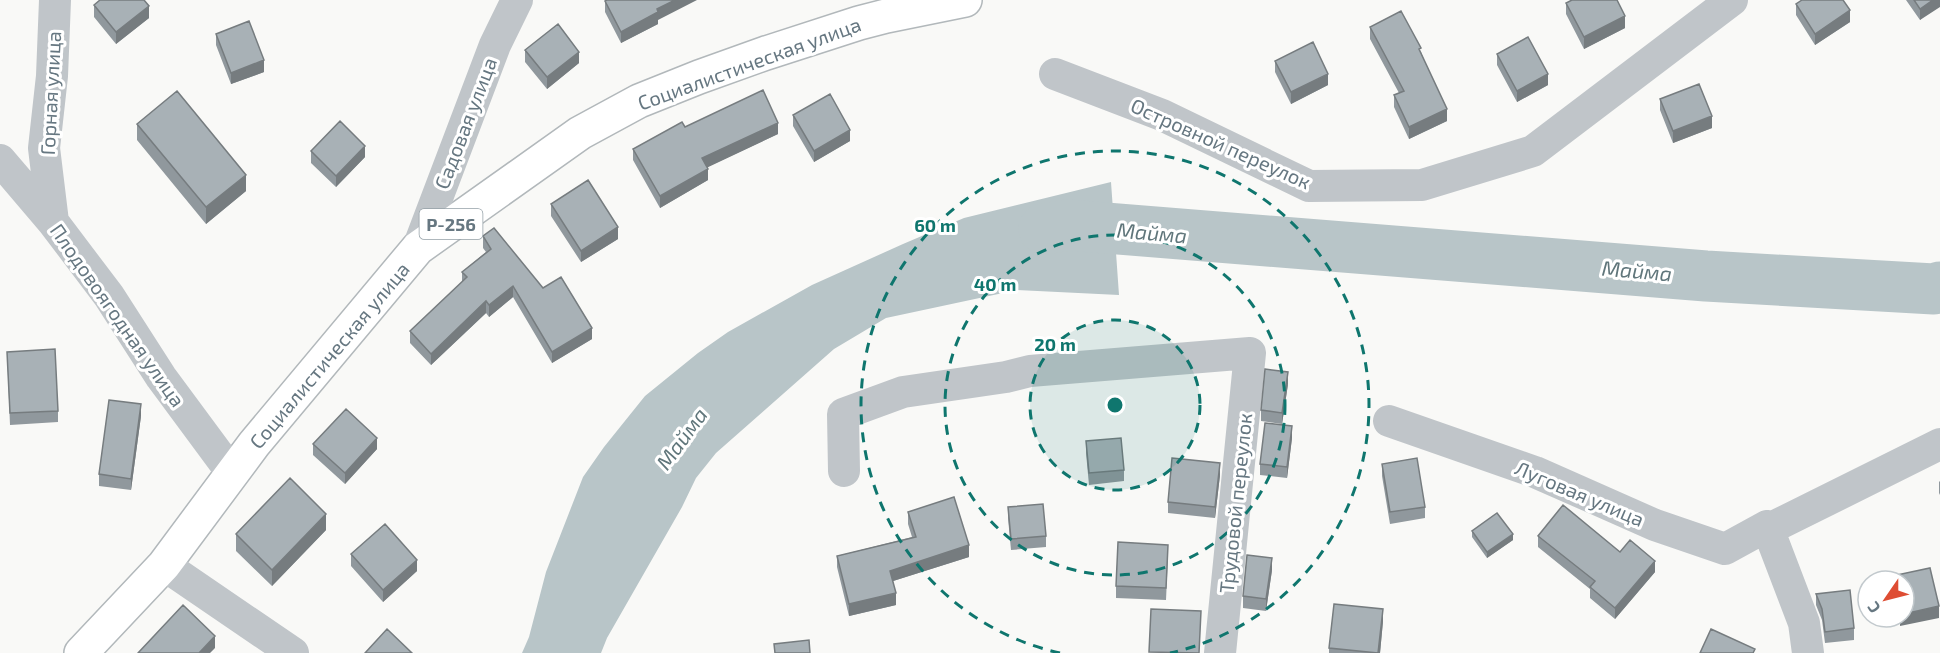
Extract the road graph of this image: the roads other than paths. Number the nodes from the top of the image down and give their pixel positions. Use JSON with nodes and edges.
{"nodes":[{"id":1,"x":55,"y":0,"type":"edge"},
{"id":2,"x":517,"y":0,"type":"edge"},
{"id":3,"x":966,"y":0,"type":"edge"},
{"id":4,"x":1732,"y":0,"type":"edge"},
{"id":5,"x":1055,"y":74,"type":"dead end"},
{"id":6,"x":0,"y":160,"type":"edge"},
{"id":7,"x":52,"y":222,"type":"junction"},
{"id":8,"x":418,"y":248,"type":"junction"},
{"id":9,"x":1389,"y":422,"type":"dead end"},
{"id":10,"x":1940,"y":444,"type":"edge"},
{"id":11,"x":844,"y":471,"type":"dead end"},
{"id":12,"x":232,"y":473,"type":"junction"},
{"id":13,"x":1767,"y":526,"type":"junction"},
{"id":14,"x":164,"y":565,"type":"junction"},
{"id":15,"x":81,"y":653,"type":"edge"},
{"id":16,"x":292,"y":653,"type":"edge"},
{"id":17,"x":1220,"y":653,"type":"edge"},
{"id":18,"x":1808,"y":653,"type":"edge"}],
"edges":[{"from":1,"to":7,"type":"street","name":"Горная улица"},
{"from":2,"to":8,"type":"street","name":"Садовая улица"},
{"from":3,"to":8,"type":"main road","name":"Социалистическая улица","number":"Р-256"},
{"from":4,"to":5,"type":"street","name":"Островной переулок"},
{"from":6,"to":7,"type":"street","name":"Плодовоягодная улица"},
{"from":7,"to":12,"type":"street","name":"Плодовоягодная улица"},
{"from":8,"to":12,"type":"main road","name":"Социалистическая улица","number":"Р-256"},
{"from":9,"to":13,"type":"street","name":"Луговая улица"},
{"from":10,"to":13,"type":"street","name":"Луговая улица"},
{"from":11,"to":17,"type":"street","name":"Трудовой переулок"},
{"from":12,"to":14,"type":"main road","name":"Социалистическая улица","number":"Р-256"},
{"from":13,"to":18,"type":"street"},
{"from":14,"to":15,"type":"main road","name":"Социалистическая улица","number":"Р-256"},
{"from":14,"to":16,"type":"street"}]}
